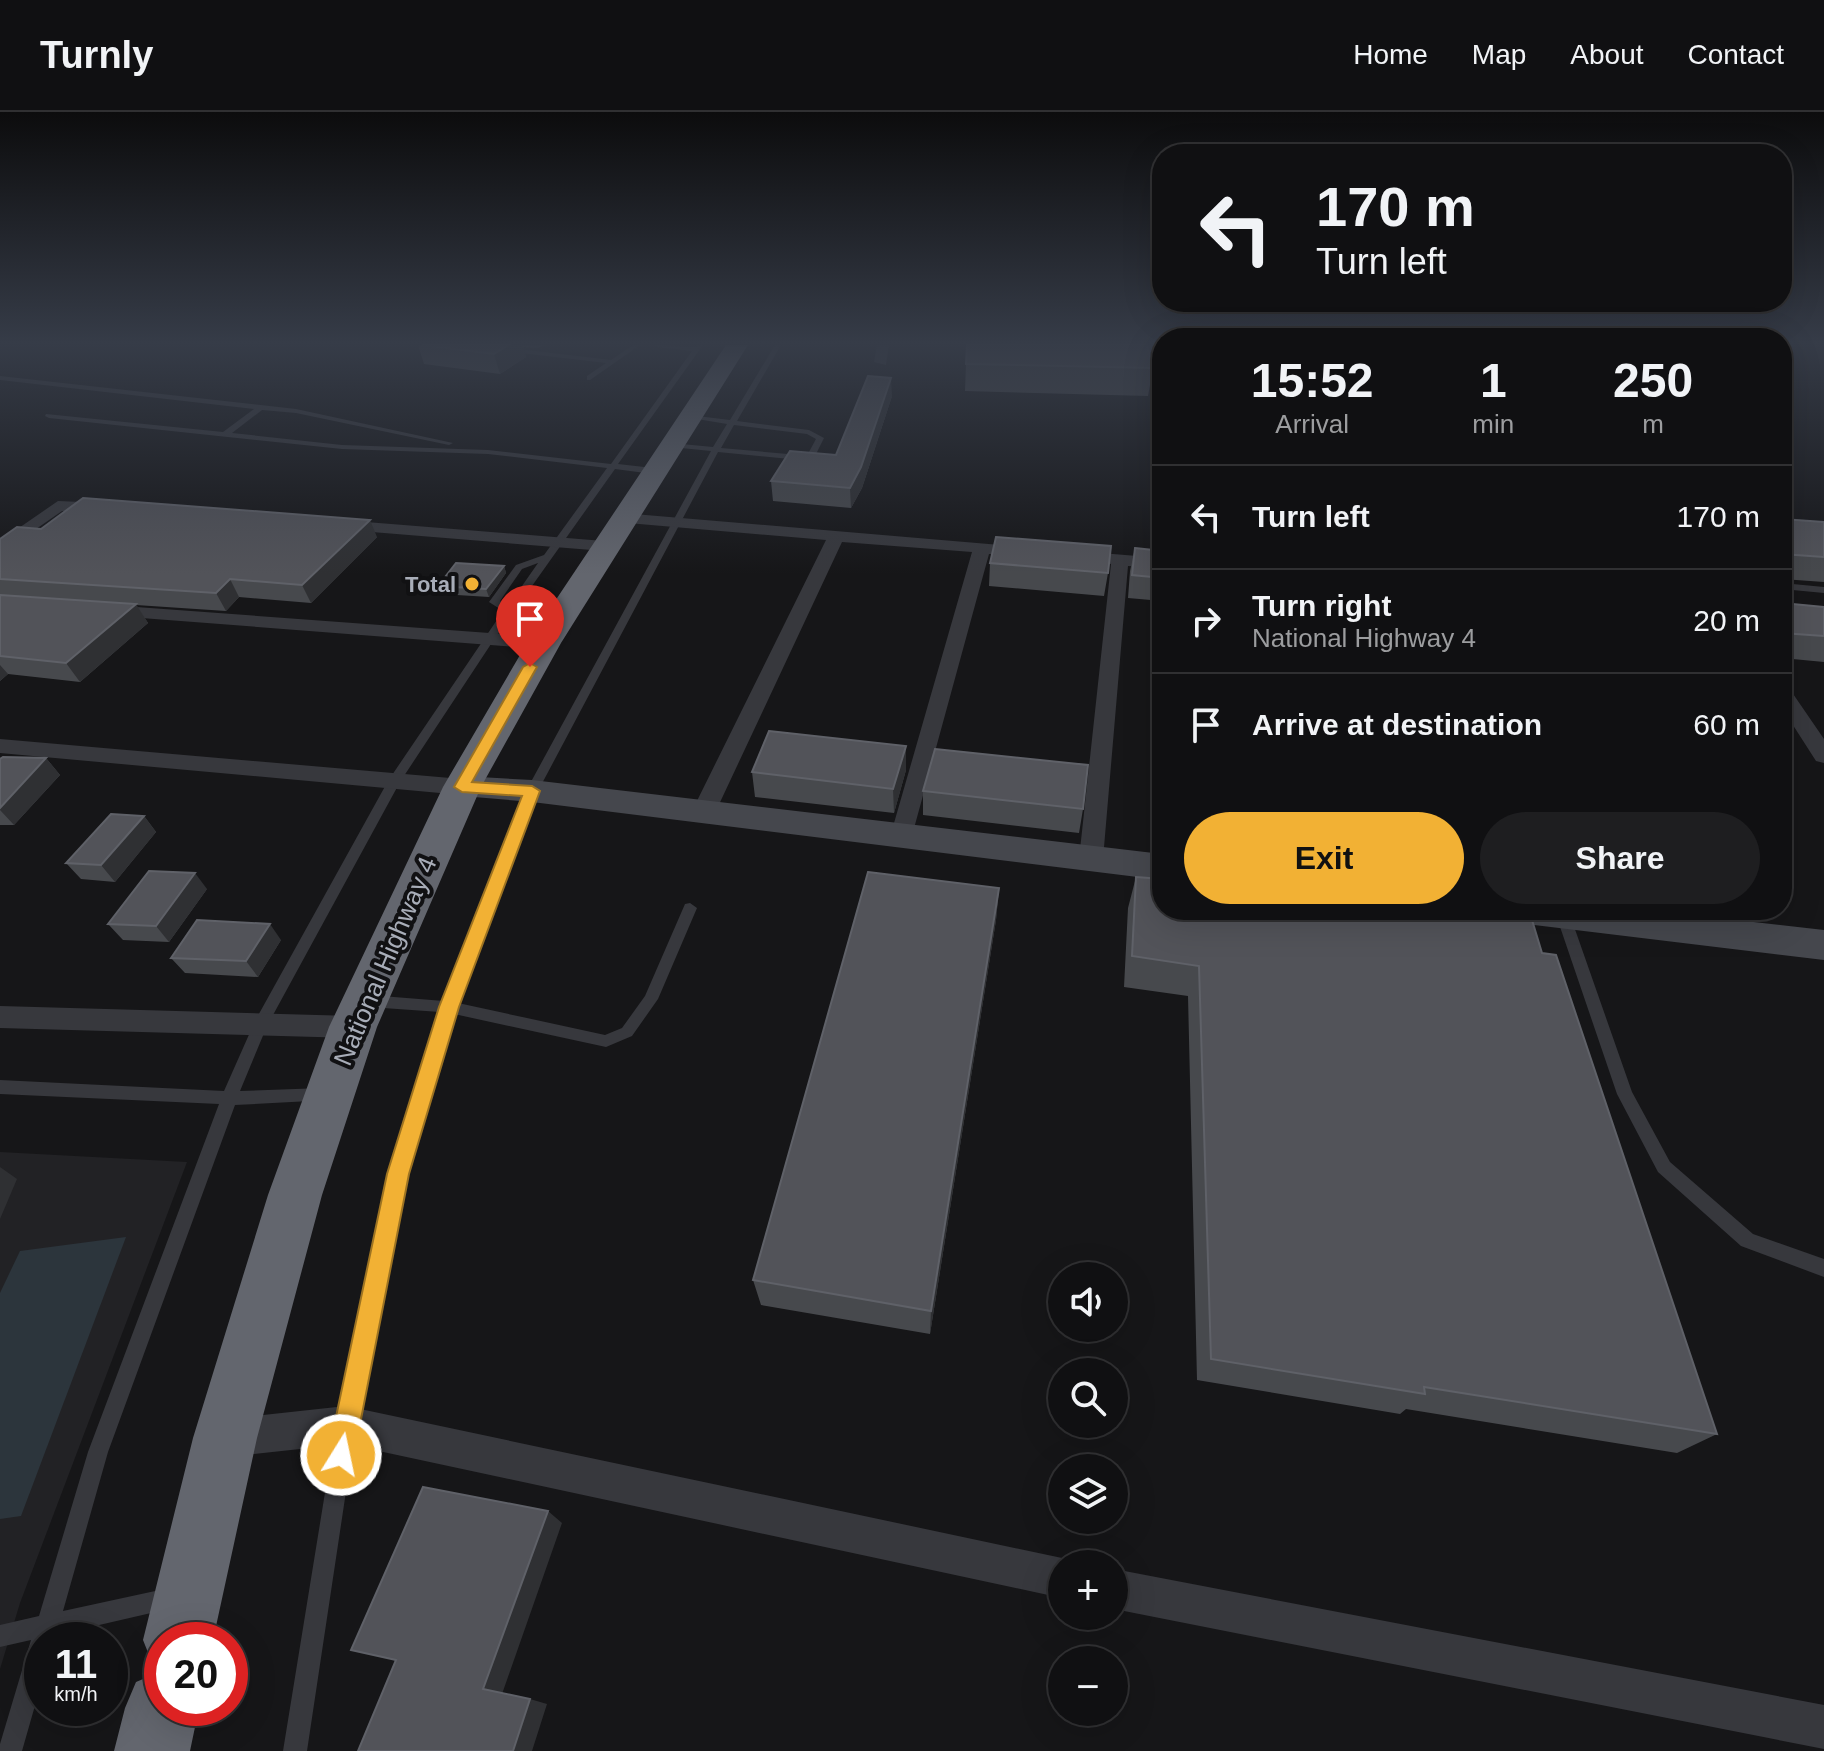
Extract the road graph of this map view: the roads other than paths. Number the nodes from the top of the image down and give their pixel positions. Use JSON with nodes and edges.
{"nodes":[{"id":1,"x":100,"y":421,"type":"edge"},
{"id":2,"x":242,"y":421,"type":"edge"},
{"id":3,"x":345,"y":421,"type":"edge"},
{"id":4,"x":687,"y":421,"type":"edge"},
{"id":5,"x":687,"y":421,"type":"edge"},
{"id":6,"x":702,"y":421,"type":"edge"},
{"id":7,"x":224,"y":435,"type":"junction"},
{"id":8,"x":679,"y":445,"type":"junction"},
{"id":9,"x":488,"y":452,"type":"junction"},
{"id":10,"x":130,"y":510,"type":"edge"},
{"id":11,"x":678,"y":523,"type":"junction"},
{"id":12,"x":320,"y":524,"type":"edge"},
{"id":13,"x":613,"y":532,"type":"junction"},
{"id":14,"x":837,"y":535,"type":"junction"},
{"id":15,"x":4,"y":542,"type":"edge"},
{"id":16,"x":558,"y":542,"type":"junction"},
{"id":17,"x":982,"y":548,"type":"junction"},
{"id":18,"x":1120,"y":559,"type":"junction"},
{"id":19,"x":1152,"y":562,"type":"edge"},
{"id":20,"x":1792,"y":587,"type":"edge"},
{"id":21,"x":1824,"y":590,"type":"edge"},
{"id":22,"x":86,"y":609,"type":"edge"},
{"id":23,"x":488,"y":640,"type":"junction"},
{"id":24,"x":544,"y":643,"type":"junction"},
{"id":25,"x":1792,"y":707,"type":"edge"},
{"id":26,"x":4,"y":755,"type":"edge"},
{"id":27,"x":1824,"y":756,"type":"edge"},
{"id":28,"x":394,"y":781,"type":"junction"},
{"id":29,"x":462,"y":787,"type":"junction"},
{"id":30,"x":532,"y":791,"type":"junction"},
{"id":31,"x":703,"y":813,"type":"junction"},
{"id":32,"x":902,"y":837,"type":"junction"},
{"id":33,"x":1091,"y":859,"type":"junction"},
{"id":34,"x":1152,"y":866,"type":"edge"},
{"id":35,"x":690,"y":908,"type":"dead end"},
{"id":36,"x":1565,"y":920,"type":"edge"},
{"id":37,"x":1681,"y":920,"type":"edge"},
{"id":38,"x":1728,"y":922,"type":"edge"},
{"id":39,"x":1824,"y":945,"type":"edge"},
{"id":40,"x":449,"y":1007,"type":"junction"},
{"id":41,"x":359,"y":1014,"type":"junction"},
{"id":42,"x":0,"y":1017,"type":"edge"},
{"id":43,"x":260,"y":1025,"type":"junction"},
{"id":44,"x":0,"y":1087,"type":"edge"},
{"id":45,"x":329,"y":1095,"type":"junction"},
{"id":46,"x":229,"y":1098,"type":"junction"},
{"id":47,"x":1824,"y":1268,"type":"edge"},
{"id":48,"x":346,"y":1425,"type":"junction"},
{"id":49,"x":225,"y":1438,"type":"junction"},
{"id":50,"x":1048,"y":1575,"type":"edge"},
{"id":51,"x":1128,"y":1592,"type":"edge"},
{"id":52,"x":189,"y":1594,"type":"junction"},
{"id":53,"x":48,"y":1622,"type":"edge"},
{"id":54,"x":95,"y":1622,"type":"edge"},
{"id":55,"x":182,"y":1622,"type":"edge"},
{"id":56,"x":0,"y":1636,"type":"edge"},
{"id":57,"x":24,"y":1637,"type":"edge"},
{"id":58,"x":24,"y":1704,"type":"edge"},
{"id":59,"x":158,"y":1726,"type":"edge"},
{"id":60,"x":1824,"y":1727,"type":"edge"},
{"id":61,"x":10,"y":1751,"type":"edge"},
{"id":62,"x":152,"y":1751,"type":"edge"},
{"id":63,"x":295,"y":1751,"type":"edge"}],
"edges":[{"from":1,"to":7,"type":"lane"},
{"from":2,"to":7,"type":"lane"},
{"from":3,"to":9,"type":"lane"},
{"from":4,"to":8,"type":"highway","name":"National Highway 4"},
{"from":5,"to":8,"type":"lane"},
{"from":6,"to":8,"type":"lane"},
{"from":7,"to":9,"type":"lane"},
{"from":8,"to":8,"type":"lane"},
{"from":8,"to":9,"type":"lane"},
{"from":8,"to":11,"type":"lane"},
{"from":8,"to":13,"type":"highway","name":"National Highway 4"},
{"from":8,"to":16,"type":"lane"},
{"from":10,"to":15,"type":"street"},
{"from":11,"to":13,"type":"street"},
{"from":11,"to":14,"type":"street"},
{"from":11,"to":30,"type":"lane"},
{"from":12,"to":16,"type":"street"},
{"from":13,"to":16,"type":"street"},
{"from":13,"to":24,"type":"highway","name":"National Highway 4"},
{"from":14,"to":17,"type":"street"},
{"from":14,"to":31,"type":"street"},
{"from":16,"to":23,"type":"lane"},
{"from":17,"to":18,"type":"street"},
{"from":17,"to":32,"type":"street"},
{"from":18,"to":19,"type":"street"},
{"from":18,"to":33,"type":"street"},
{"from":20,"to":21,"type":"lane"},
{"from":22,"to":23,"type":"street"},
{"from":23,"to":24,"type":"street"},
{"from":23,"to":28,"type":"lane"},
{"from":24,"to":29,"type":"highway","name":"National Highway 4"},
{"from":25,"to":27,"type":"street"},
{"from":26,"to":28,"type":"street"},
{"from":28,"to":29,"type":"street"},
{"from":28,"to":43,"type":"lane"},
{"from":29,"to":30,"type":"street"},
{"from":29,"to":41,"type":"highway","name":"National Highway 4"},
{"from":30,"to":31,"type":"street"},
{"from":30,"to":40,"type":"lane"},
{"from":31,"to":32,"type":"street"},
{"from":32,"to":33,"type":"street"},
{"from":33,"to":34,"type":"street"},
{"from":35,"to":40,"type":"lane"},
{"from":36,"to":47,"type":"lane"},
{"from":37,"to":38,"type":"street"},
{"from":38,"to":39,"type":"street"},
{"from":40,"to":41,"type":"lane"},
{"from":40,"to":48,"type":"lane"},
{"from":41,"to":43,"type":"street"},
{"from":41,"to":45,"type":"highway","name":"National Highway 4"},
{"from":42,"to":43,"type":"street"},
{"from":43,"to":46,"type":"lane"},
{"from":44,"to":46,"type":"lane"},
{"from":45,"to":46,"type":"lane"},
{"from":45,"to":49,"type":"highway","name":"National Highway 4"},
{"from":46,"to":53,"type":"lane"},
{"from":48,"to":49,"type":"street"},
{"from":48,"to":50,"type":"street"},
{"from":48,"to":63,"type":"lane"},
{"from":49,"to":52,"type":"highway","name":"National Highway 4"},
{"from":51,"to":60,"type":"street"},
{"from":52,"to":54,"type":"lane"},
{"from":52,"to":55,"type":"highway","name":"National Highway 4"},
{"from":56,"to":57,"type":"lane"},
{"from":58,"to":61,"type":"lane"},
{"from":59,"to":62,"type":"highway"}]}
